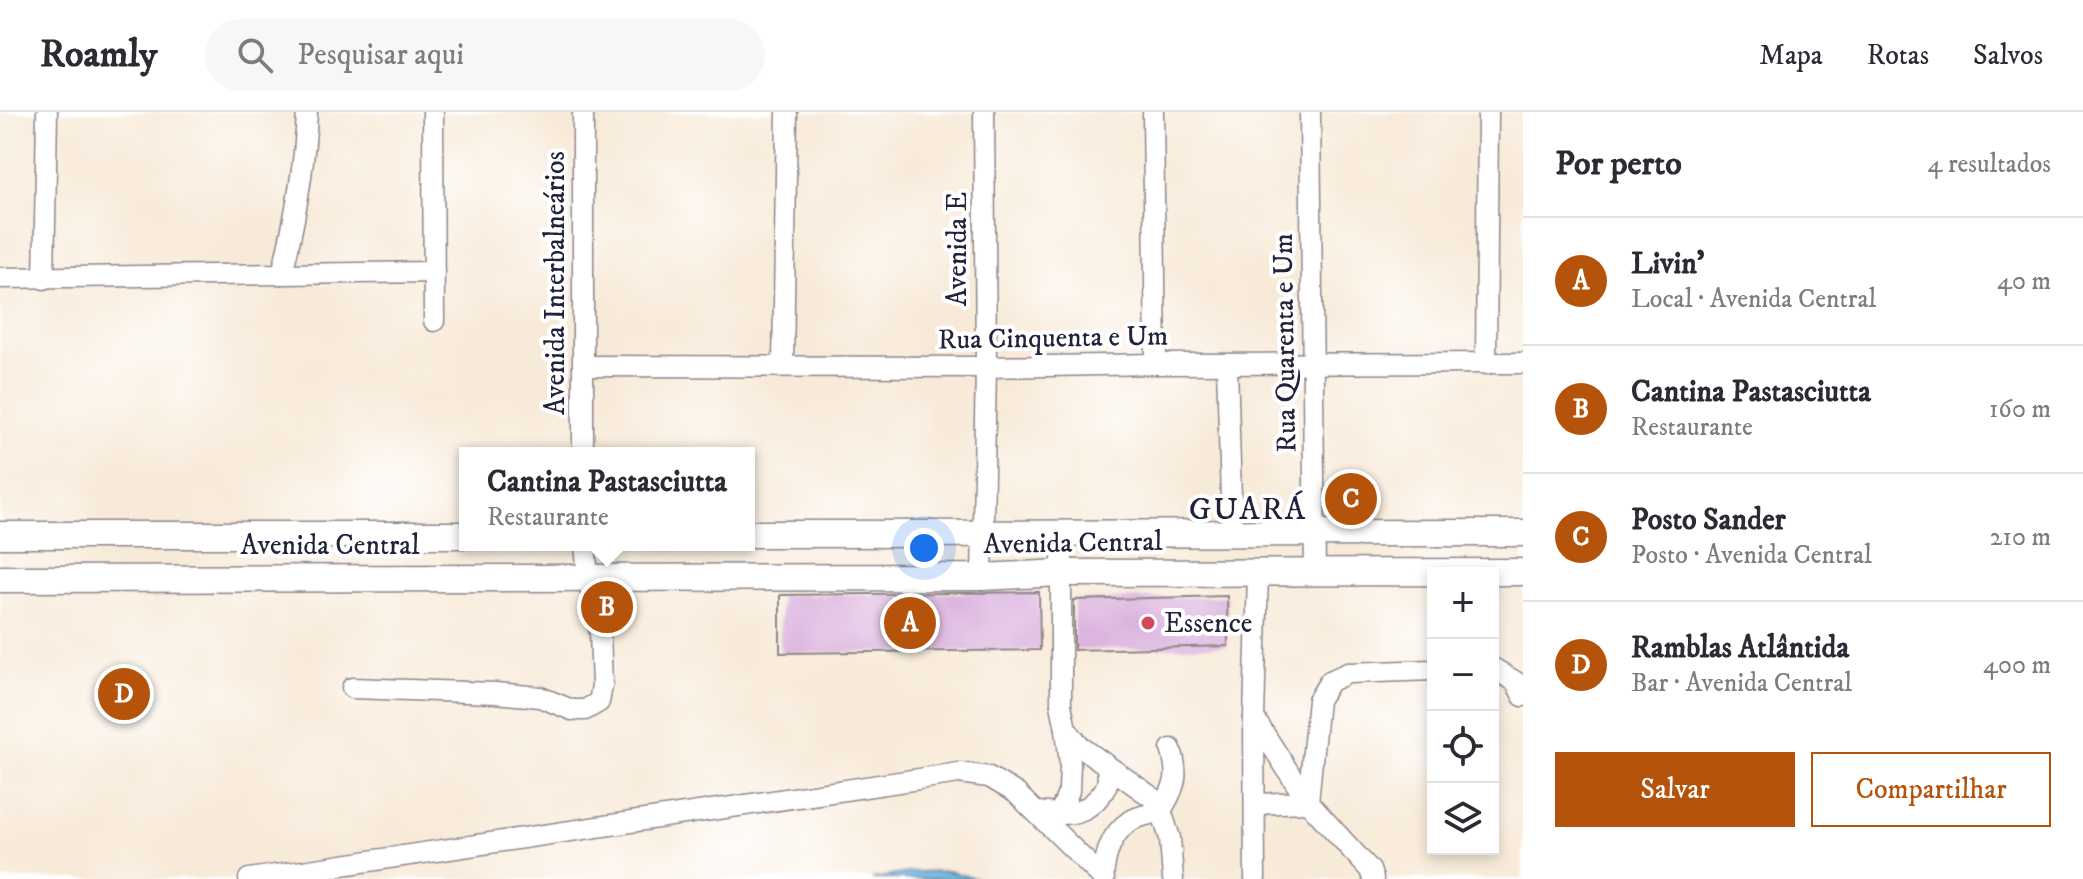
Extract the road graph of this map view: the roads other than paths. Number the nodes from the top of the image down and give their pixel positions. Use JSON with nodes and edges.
{"nodes":[{"id":1,"x":47,"y":112,"type":"edge"},
{"id":2,"x":307,"y":112,"type":"edge"},
{"id":3,"x":433,"y":112,"type":"edge"},
{"id":4,"x":583,"y":112,"type":"edge"},
{"id":5,"x":787,"y":112,"type":"edge"},
{"id":6,"x":984,"y":112,"type":"edge"},
{"id":7,"x":1153,"y":112,"type":"edge"},
{"id":8,"x":1310,"y":112,"type":"edge"},
{"id":9,"x":1488,"y":112,"type":"edge"},
{"id":10,"x":434,"y":272,"type":"junction"},
{"id":11,"x":282,"y":274,"type":"junction"},
{"id":12,"x":0,"y":278,"type":"edge"},
{"id":13,"x":44,"y":279,"type":"junction"},
{"id":14,"x":434,"y":321,"type":"dead end"},
{"id":15,"x":1313,"y":363,"type":"junction"},
{"id":16,"x":1523,"y":363,"type":"edge"},
{"id":17,"x":1156,"y":364,"type":"junction"},
{"id":18,"x":1486,"y":364,"type":"junction"},
{"id":19,"x":1227,"y":365,"type":"junction"},
{"id":20,"x":583,"y":366,"type":"junction"},
{"id":21,"x":783,"y":366,"type":"junction"},
{"id":22,"x":986,"y":367,"type":"junction"},
{"id":23,"x":583,"y":447,"type":"edge"},
{"id":24,"x":1232,"y":533,"type":"junction"},
{"id":25,"x":1316,"y":533,"type":"junction"},
{"id":26,"x":1523,"y":533,"type":"edge"},
{"id":27,"x":755,"y":534,"type":"edge"},
{"id":28,"x":984,"y":534,"type":"junction"},
{"id":29,"x":1064,"y":534,"type":"junction"},
{"id":30,"x":0,"y":535,"type":"edge"},
{"id":31,"x":184,"y":535,"type":"junction"},
{"id":32,"x":459,"y":535,"type":"edge"},
{"id":33,"x":586,"y":551,"type":"edge"},
{"id":34,"x":1523,"y":572,"type":"edge"},
{"id":35,"x":1061,"y":573,"type":"junction"},
{"id":36,"x":1258,"y":573,"type":"junction"},
{"id":37,"x":1315,"y":573,"type":"junction"},
{"id":38,"x":183,"y":577,"type":"junction"},
{"id":39,"x":588,"y":577,"type":"junction"},
{"id":40,"x":982,"y":577,"type":"junction"},
{"id":41,"x":0,"y":579,"type":"edge"},
{"id":42,"x":1427,"y":670,"type":"edge"},
{"id":43,"x":1499,"y":672,"type":"edge"},
{"id":44,"x":352,"y":688,"type":"dead end"},
{"id":45,"x":1523,"y":696,"type":"edge"},
{"id":46,"x":1254,"y":718,"type":"junction"},
{"id":47,"x":1066,"y":729,"type":"junction"},
{"id":48,"x":1171,"y":749,"type":"dead end"},
{"id":49,"x":1106,"y":764,"type":"junction"},
{"id":50,"x":1308,"y":802,"type":"junction"},
{"id":51,"x":1256,"y":804,"type":"junction"},
{"id":52,"x":1092,"y":806,"type":"junction"},
{"id":53,"x":1161,"y":811,"type":"junction"},
{"id":54,"x":1037,"y":812,"type":"junction"},
{"id":55,"x":1059,"y":815,"type":"junction"},
{"id":56,"x":1117,"y":833,"type":"junction"},
{"id":57,"x":1104,"y":878,"type":"edge"},
{"id":58,"x":249,"y":879,"type":"edge"},
{"id":59,"x":1173,"y":879,"type":"edge"},
{"id":60,"x":1255,"y":879,"type":"edge"},
{"id":61,"x":1373,"y":879,"type":"edge"}],
"edges":[{"from":1,"to":13,"type":"street"},
{"from":2,"to":11,"type":"street"},
{"from":3,"to":10,"type":"street"},
{"from":4,"to":20,"type":"street","name":"Avenida Interbalneários"},
{"from":5,"to":21,"type":"street"},
{"from":6,"to":22,"type":"street","name":"Avenida E"},
{"from":7,"to":17,"type":"street"},
{"from":8,"to":15,"type":"street","name":"Rua Quarenta e Um"},
{"from":9,"to":18,"type":"street"},
{"from":10,"to":11,"type":"street"},
{"from":10,"to":14,"type":"street"},
{"from":11,"to":13,"type":"street"},
{"from":12,"to":13,"type":"street"},
{"from":15,"to":18,"type":"street","name":"Rua Cinquenta e Um"},
{"from":15,"to":19,"type":"street","name":"Rua Cinquenta e Um"},
{"from":15,"to":25,"type":"street","name":"Rua Quarenta e Um"},
{"from":16,"to":18,"type":"street","name":"Rua Cinquenta e Um"},
{"from":17,"to":19,"type":"street","name":"Rua Cinquenta e Um"},
{"from":17,"to":22,"type":"street","name":"Rua Cinquenta e Um"},
{"from":19,"to":24,"type":"street"},
{"from":20,"to":21,"type":"street","name":"Rua Cinquenta e Um"},
{"from":20,"to":23,"type":"street","name":"Avenida Interbalneários"},
{"from":21,"to":22,"type":"street","name":"Rua Cinquenta e Um"},
{"from":22,"to":28,"type":"street","name":"Avenida E"},
{"from":24,"to":25,"type":"main road","name":"Avenida Central"},
{"from":24,"to":29,"type":"main road","name":"Avenida Central"},
{"from":25,"to":26,"type":"main road","name":"Avenida Central"},
{"from":25,"to":37,"type":"street","name":"Rua Quarenta e Um"},
{"from":27,"to":28,"type":"main road","name":"Avenida Central"},
{"from":28,"to":29,"type":"main road","name":"Avenida Central"},
{"from":28,"to":40,"type":"street","name":"Avenida E"},
{"from":29,"to":35,"type":"street"},
{"from":30,"to":31,"type":"main road","name":"Avenida Central"},
{"from":31,"to":32,"type":"main road","name":"Avenida Central"},
{"from":31,"to":38,"type":"main road"},
{"from":33,"to":39,"type":"street"},
{"from":34,"to":37,"type":"main road","name":"Avenida Central"},
{"from":35,"to":36,"type":"main road","name":"Avenida Central"},
{"from":35,"to":40,"type":"main road","name":"Avenida Central"},
{"from":35,"to":47,"type":"street"},
{"from":36,"to":37,"type":"main road","name":"Avenida Central"},
{"from":36,"to":46,"type":"street"},
{"from":38,"to":39,"type":"main road","name":"Avenida Central"},
{"from":38,"to":41,"type":"main road","name":"Avenida Central"},
{"from":39,"to":40,"type":"main road","name":"Avenida Central"},
{"from":39,"to":44,"type":"street"},
{"from":42,"to":50,"type":"street"},
{"from":43,"to":45,"type":"street"},
{"from":46,"to":50,"type":"street"},
{"from":46,"to":51,"type":"street"},
{"from":47,"to":49,"type":"street"},
{"from":47,"to":55,"type":"street"},
{"from":48,"to":53,"type":"street"},
{"from":49,"to":52,"type":"street"},
{"from":49,"to":53,"type":"street"},
{"from":50,"to":51,"type":"street"},
{"from":50,"to":61,"type":"street"},
{"from":51,"to":60,"type":"street"},
{"from":52,"to":55,"type":"street"},
{"from":52,"to":56,"type":"street"},
{"from":53,"to":56,"type":"street"},
{"from":53,"to":59,"type":"street"},
{"from":54,"to":55,"type":"street"},
{"from":54,"to":57,"type":"street"},
{"from":54,"to":58,"type":"street"},
{"from":56,"to":57,"type":"street"}]}
